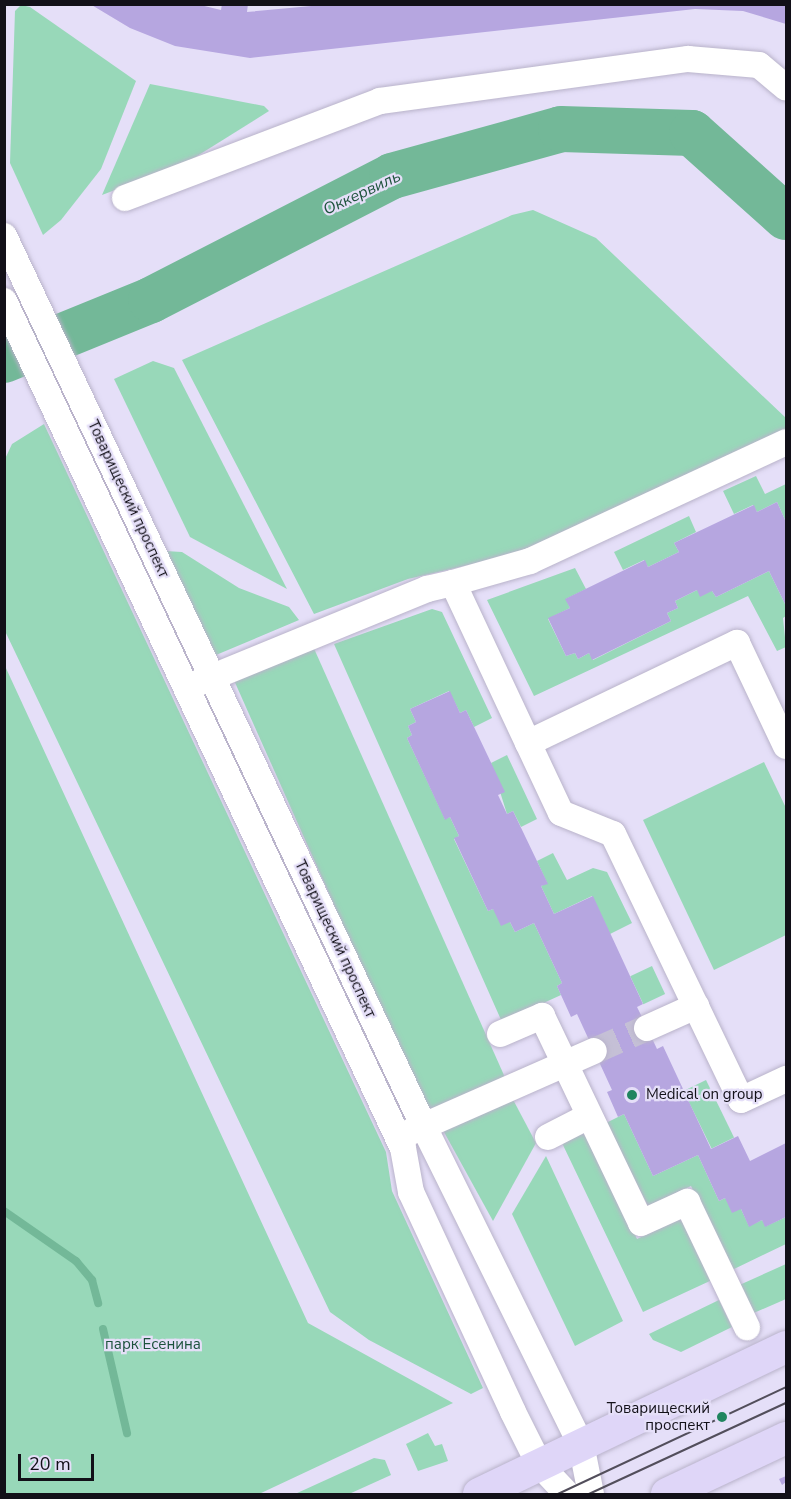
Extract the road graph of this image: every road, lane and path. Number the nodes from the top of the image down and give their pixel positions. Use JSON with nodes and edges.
{"nodes":[{"id":1,"x":786,"y":88,"type":"edge"},
{"id":2,"x":125,"y":198,"type":"dead end"},
{"id":3,"x":4,"y":236,"type":"edge"},
{"id":4,"x":4,"y":301,"type":"edge"},
{"id":5,"x":786,"y":442,"type":"edge"},
{"id":6,"x":453,"y":583,"type":"junction"},
{"id":7,"x":211,"y":676,"type":"junction"},
{"id":8,"x":187,"y":689,"type":"junction"},
{"id":9,"x":528,"y":744,"type":"junction"},
{"id":10,"x":786,"y":746,"type":"edge"},
{"id":11,"x":696,"y":1006,"type":"junction"},
{"id":12,"x":647,"y":1028,"type":"tunnel mouth"},
{"id":13,"x":500,"y":1034,"type":"dead end"},
{"id":14,"x":594,"y":1051,"type":"tunnel mouth"},
{"id":15,"x":565,"y":1064,"type":"junction"},
{"id":16,"x":786,"y":1079,"type":"edge"},
{"id":17,"x":589,"y":1116,"type":"junction"},
{"id":18,"x":423,"y":1125,"type":"junction"},
{"id":19,"x":548,"y":1137,"type":"dead end"},
{"id":20,"x":398,"y":1138,"type":"junction"},
{"id":21,"x":747,"y":1327,"type":"dead end"},
{"id":22,"x":786,"y":1347,"type":"edge"},
{"id":23,"x":786,"y":1438,"type":"edge"},
{"id":24,"x":581,"y":1443,"type":"junction"},
{"id":25,"x":539,"y":1464,"type":"junction"},
{"id":26,"x":479,"y":1494,"type":"edge"},
{"id":27,"x":567,"y":1494,"type":"edge"},
{"id":28,"x":591,"y":1494,"type":"edge"},
{"id":29,"x":667,"y":1494,"type":"edge"}],
"edges":[{"from":1,"to":2,"type":"street"},
{"from":3,"to":7,"type":"street","name":"Товарищеский проспект"},
{"from":4,"to":8,"type":"street","name":"Товарищеский проспект"},
{"from":5,"to":6,"type":"street"},
{"from":6,"to":7,"type":"street"},
{"from":6,"to":9,"type":"street"},
{"from":7,"to":8,"type":"street"},
{"from":7,"to":18,"type":"street","name":"Товарищеский проспект"},
{"from":8,"to":20,"type":"street","name":"Товарищеский проспект"},
{"from":9,"to":10,"type":"street"},
{"from":9,"to":11,"type":"street"},
{"from":11,"to":12,"type":"street"},
{"from":11,"to":16,"type":"street"},
{"from":13,"to":15,"type":"street"},
{"from":14,"to":15,"type":"street"},
{"from":15,"to":17,"type":"street"},
{"from":15,"to":18,"type":"street"},
{"from":17,"to":19,"type":"street"},
{"from":17,"to":21,"type":"street"},
{"from":18,"to":20,"type":"street"},
{"from":18,"to":24,"type":"street","name":"Товарищеский проспект"},
{"from":20,"to":25,"type":"street","name":"Товарищеский проспект"},
{"from":22,"to":24,"type":"main road"},
{"from":23,"to":29,"type":"main road"},
{"from":24,"to":25,"type":"main road"},
{"from":24,"to":28,"type":"street","name":"Товарищеский проспект"},
{"from":25,"to":26,"type":"main road"},
{"from":25,"to":27,"type":"street","name":"Товарищеский проспект"}]}
